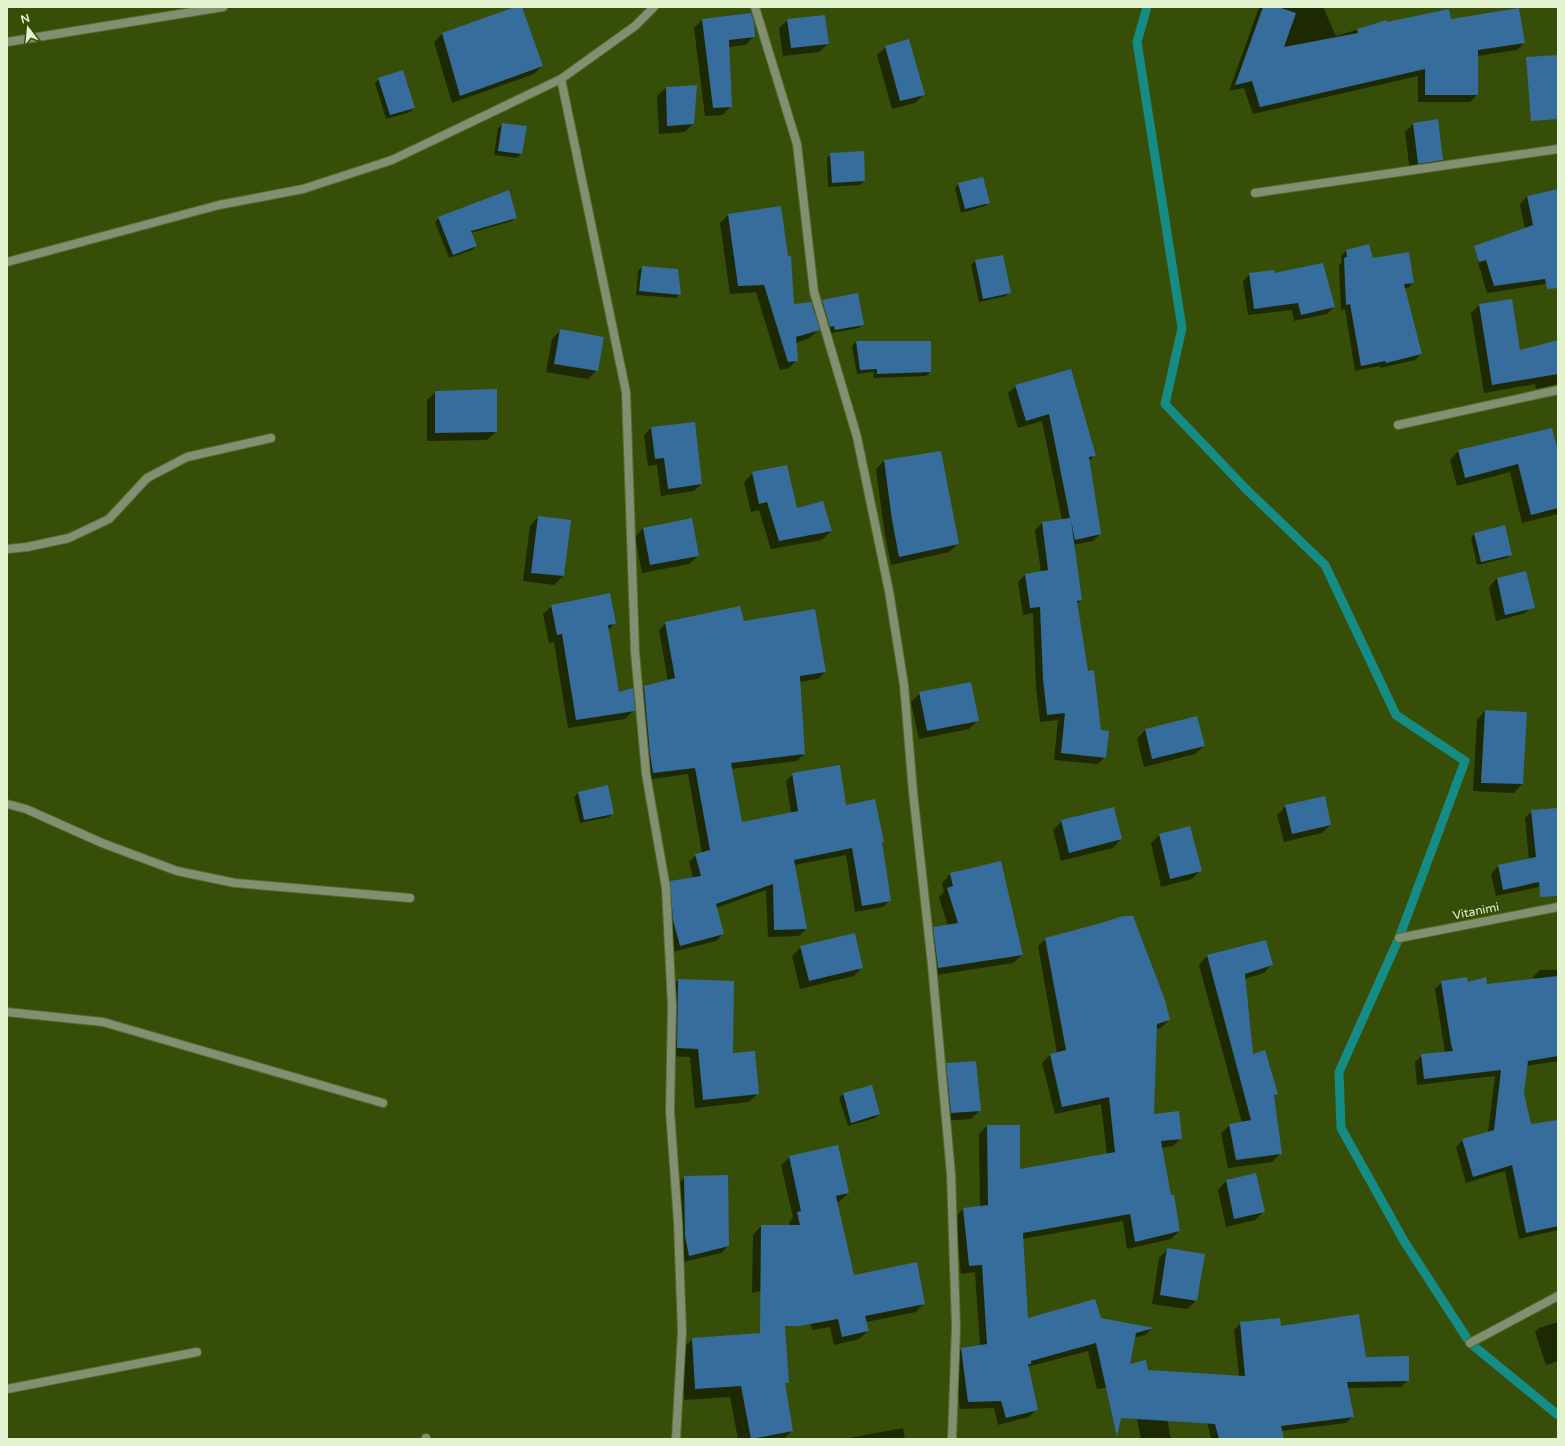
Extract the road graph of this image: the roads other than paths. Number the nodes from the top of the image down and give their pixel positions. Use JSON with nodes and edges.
{"nodes":[{"id":1,"x":223,"y":7,"type":"edge"},
{"id":2,"x":654,"y":7,"type":"edge"},
{"id":3,"x":755,"y":7,"type":"edge"},
{"id":4,"x":7,"y":42,"type":"edge"},
{"id":5,"x":561,"y":80,"type":"junction"},
{"id":6,"x":1558,"y":149,"type":"edge"},
{"id":7,"x":1255,"y":193,"type":"dead end"},
{"id":8,"x":7,"y":262,"type":"edge"},
{"id":9,"x":1558,"y":390,"type":"edge"},
{"id":10,"x":1398,"y":425,"type":"dead end"},
{"id":11,"x":271,"y":438,"type":"dead end"},
{"id":12,"x":7,"y":549,"type":"edge"},
{"id":13,"x":7,"y":804,"type":"edge"},
{"id":14,"x":410,"y":898,"type":"dead end"},
{"id":15,"x":1558,"y":908,"type":"edge"},
{"id":16,"x":1399,"y":938,"type":"dead end"},
{"id":17,"x":7,"y":1012,"type":"edge"},
{"id":18,"x":383,"y":1102,"type":"dead end"},
{"id":19,"x":1558,"y":1296,"type":"edge"},
{"id":20,"x":1470,"y":1343,"type":"dead end"},
{"id":21,"x":197,"y":1352,"type":"dead end"},
{"id":22,"x":7,"y":1389,"type":"edge"},
{"id":23,"x":676,"y":1439,"type":"edge"},
{"id":24,"x":952,"y":1439,"type":"edge"}],
"edges":[{"from":1,"to":4,"type":"street"},
{"from":2,"to":5,"type":"street"},
{"from":3,"to":24,"type":"street"},
{"from":5,"to":8,"type":"street"},
{"from":5,"to":23,"type":"street"},
{"from":6,"to":7,"type":"street"},
{"from":9,"to":10,"type":"street"},
{"from":11,"to":12,"type":"street"},
{"from":13,"to":14,"type":"street"},
{"from":15,"to":16,"type":"street","name":"Vitanimi"},
{"from":17,"to":18,"type":"street"},
{"from":19,"to":20,"type":"street"},
{"from":21,"to":22,"type":"street"}]}
